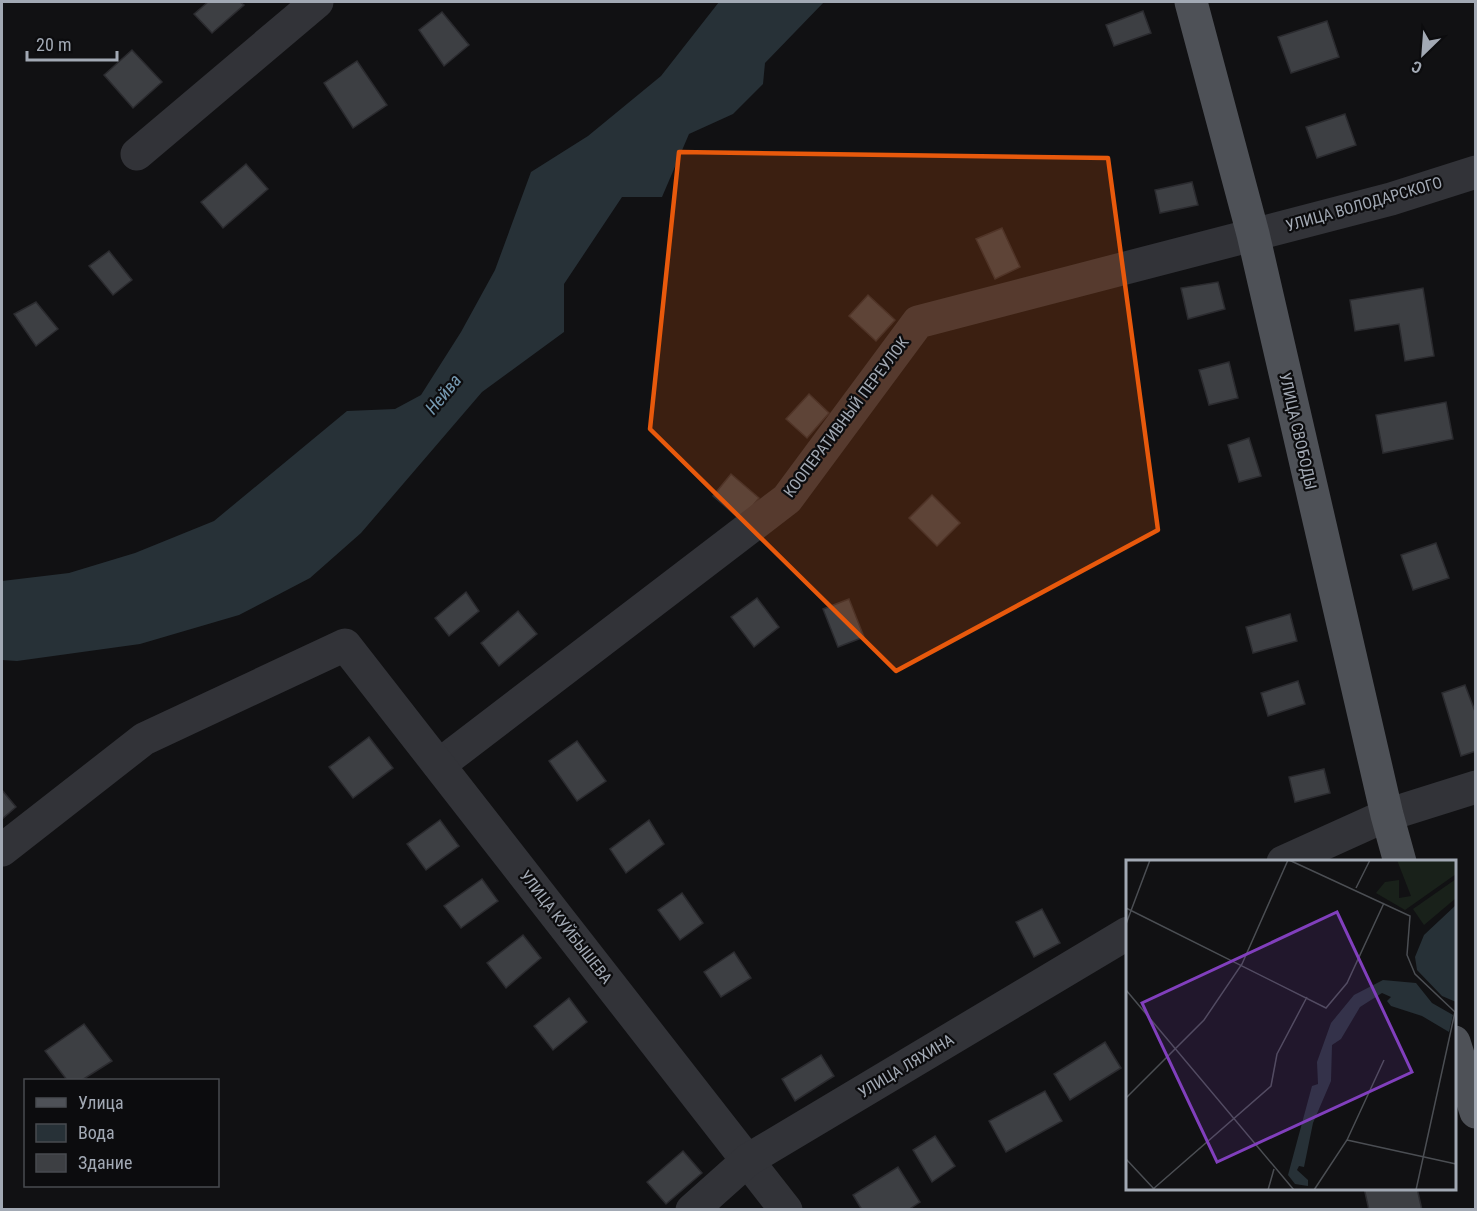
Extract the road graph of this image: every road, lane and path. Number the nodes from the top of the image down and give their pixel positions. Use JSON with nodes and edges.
{"nodes":[{"id":1,"x":317,"y":2,"type":"edge"},
{"id":2,"x":1191,"y":2,"type":"edge"},
{"id":3,"x":138,"y":154,"type":"dead end"},
{"id":4,"x":1476,"y":172,"type":"edge"},
{"id":5,"x":1253,"y":234,"type":"junction"},
{"id":6,"x":440,"y":765,"type":"junction"},
{"id":7,"x":1476,"y":787,"type":"edge"},
{"id":8,"x":1386,"y":815,"type":"junction"},
{"id":9,"x":2,"y":850,"type":"edge"},
{"id":10,"x":1285,"y":860,"type":"edge"},
{"id":11,"x":1401,"y":860,"type":"edge"},
{"id":12,"x":1126,"y":934,"type":"edge"},
{"id":13,"x":1456,"y":1045,"type":"edge"},
{"id":14,"x":1476,"y":1112,"type":"edge"},
{"id":15,"x":748,"y":1160,"type":"junction"},
{"id":16,"x":692,"y":1209,"type":"edge"},
{"id":17,"x":786,"y":1209,"type":"edge"}],
"edges":[{"from":1,"to":3,"type":"street"},
{"from":2,"to":5,"type":"main road","name":"УЛИЦА СВОБОДЫ"},
{"from":4,"to":5,"type":"street","name":"УЛИЦА ВОЛОДАРСКОГО"},
{"from":5,"to":6,"type":"street","name":"КООПЕРАТИВНЫЙ ПЕРЕУЛОК"},
{"from":5,"to":8,"type":"main road","name":"УЛИЦА СВОБОДЫ"},
{"from":6,"to":9,"type":"street","name":"УЛИЦА КУЙБЫШЕВА"},
{"from":6,"to":15,"type":"street","name":"УЛИЦА КУЙБЫШЕВА"},
{"from":7,"to":8,"type":"street"},
{"from":8,"to":10,"type":"street"},
{"from":8,"to":11,"type":"main road","name":"УЛИЦА СВОБОДЫ"},
{"from":12,"to":15,"type":"street","name":"УЛИЦА ЛЯХИНА"},
{"from":13,"to":14,"type":"main road"},
{"from":15,"to":16,"type":"street","name":"УЛИЦА ЛЯХИНА"},
{"from":15,"to":17,"type":"street","name":"УЛИЦА КУЙБЫШЕВА"}]}
